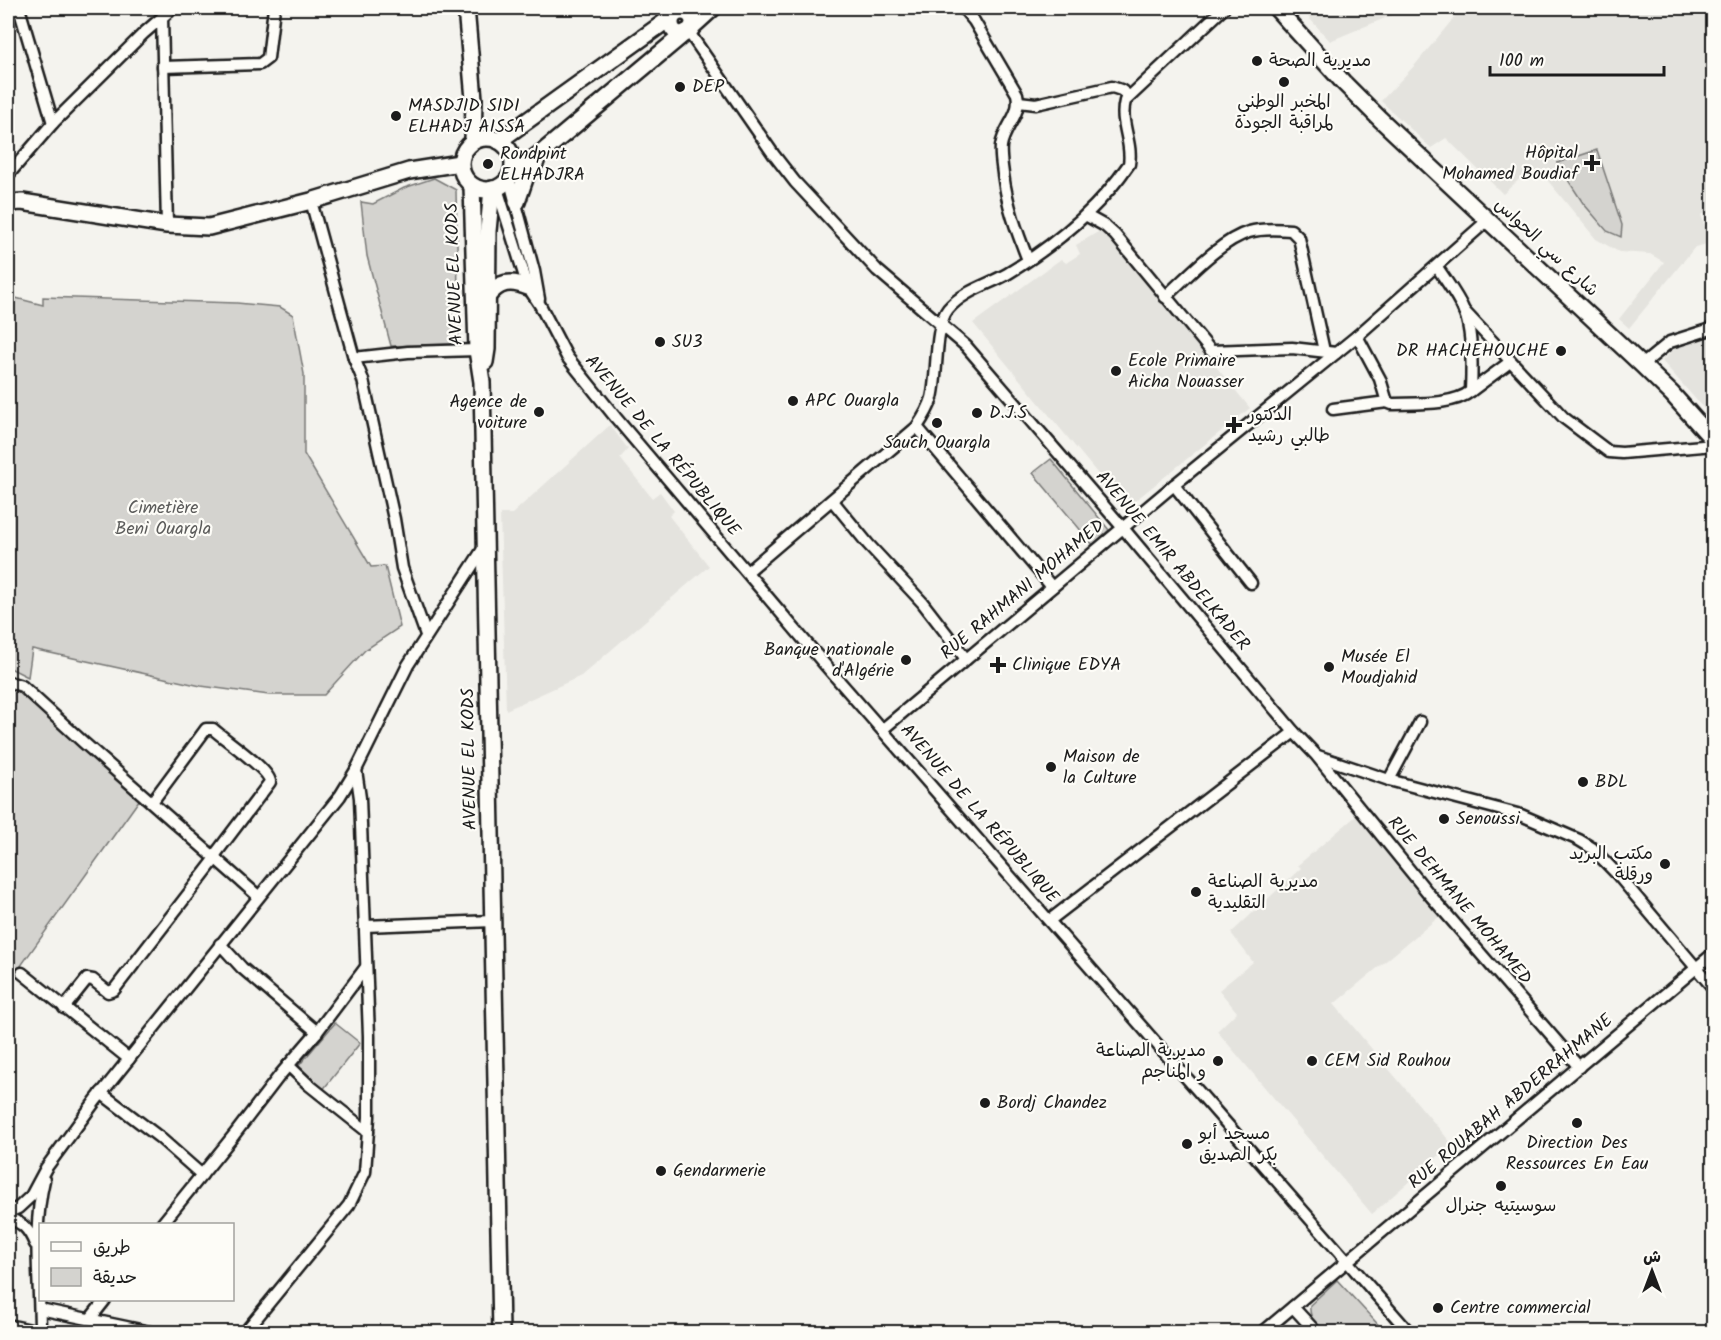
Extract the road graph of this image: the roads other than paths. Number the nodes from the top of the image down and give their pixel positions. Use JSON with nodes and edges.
{"nodes":[{"id":1,"x":19,"y":8,"type":"edge"},
{"id":2,"x":274,"y":8,"type":"edge"},
{"id":3,"x":466,"y":8,"type":"edge"},
{"id":4,"x":713,"y":8,"type":"edge"},
{"id":5,"x":963,"y":8,"type":"edge"},
{"id":6,"x":1224,"y":8,"type":"edge"},
{"id":7,"x":1276,"y":8,"type":"edge"},
{"id":8,"x":168,"y":10,"type":"edge"},
{"id":9,"x":678,"y":11,"type":"edge"},
{"id":10,"x":688,"y":30,"type":"junction"},
{"id":11,"x":163,"y":68,"type":"junction"},
{"id":12,"x":1129,"y":96,"type":"junction"},
{"id":13,"x":474,"y":99,"type":"junction"},
{"id":14,"x":1019,"y":102,"type":"junction"},
{"id":15,"x":53,"y":123,"type":"junction"},
{"id":16,"x":496,"y":140,"type":"junction"},
{"id":17,"x":473,"y":141,"type":"junction"},
{"id":18,"x":545,"y":150,"type":"junction"},
{"id":19,"x":460,"y":163,"type":"junction"},
{"id":20,"x":8,"y":175,"type":"edge"},
{"id":21,"x":502,"y":182,"type":"junction"},
{"id":22,"x":472,"y":186,"type":"junction"},
{"id":23,"x":310,"y":201,"type":"junction"},
{"id":24,"x":517,"y":202,"type":"junction"},
{"id":25,"x":8,"y":203,"type":"edge"},
{"id":26,"x":1087,"y":216,"type":"junction"},
{"id":27,"x":1488,"y":220,"type":"junction"},
{"id":28,"x":167,"y":225,"type":"junction"},
{"id":29,"x":1028,"y":261,"type":"junction"},
{"id":30,"x":1437,"y":267,"type":"junction"},
{"id":31,"x":528,"y":287,"type":"junction"},
{"id":32,"x":487,"y":297,"type":"junction"},
{"id":33,"x":1165,"y":297,"type":"junction"},
{"id":34,"x":540,"y":305,"type":"junction"},
{"id":35,"x":1464,"y":311,"type":"junction"},
{"id":36,"x":941,"y":324,"type":"junction"},
{"id":37,"x":1713,"y":328,"type":"edge"},
{"id":38,"x":1357,"y":336,"type":"junction"},
{"id":39,"x":477,"y":350,"type":"junction"},
{"id":40,"x":1324,"y":351,"type":"junction"},
{"id":41,"x":1336,"y":353,"type":"junction"},
{"id":42,"x":354,"y":358,"type":"junction"},
{"id":43,"x":1510,"y":362,"type":"junction"},
{"id":44,"x":1642,"y":364,"type":"junction"},
{"id":45,"x":482,"y":382,"type":"junction"},
{"id":46,"x":1471,"y":391,"type":"junction"},
{"id":47,"x":1387,"y":402,"type":"junction"},
{"id":48,"x":1333,"y":409,"type":"dead end"},
{"id":49,"x":917,"y":427,"type":"junction"},
{"id":50,"x":1713,"y":443,"type":"edge"},
{"id":51,"x":1174,"y":485,"type":"junction"},
{"id":52,"x":832,"y":500,"type":"junction"},
{"id":53,"x":1123,"y":528,"type":"junction"},
{"id":54,"x":485,"y":546,"type":"junction"},
{"id":55,"x":747,"y":572,"type":"junction"},
{"id":56,"x":1251,"y":583,"type":"dead end"},
{"id":57,"x":1052,"y":587,"type":"junction"},
{"id":58,"x":426,"y":635,"type":"junction"},
{"id":59,"x":966,"y":659,"type":"junction"},
{"id":60,"x":8,"y":681,"type":"edge"},
{"id":61,"x":1420,"y":722,"type":"dead end"},
{"id":62,"x":883,"y":729,"type":"junction"},
{"id":63,"x":1294,"y":732,"type":"junction"},
{"id":64,"x":1316,"y":755,"type":"junction"},
{"id":65,"x":356,"y":770,"type":"junction"},
{"id":66,"x":1389,"y":780,"type":"junction"},
{"id":67,"x":152,"y":802,"type":"junction"},
{"id":68,"x":215,"y":857,"type":"junction"},
{"id":69,"x":258,"y":896,"type":"junction"},
{"id":70,"x":1050,"y":920,"type":"junction"},
{"id":71,"x":493,"y":921,"type":"junction"},
{"id":72,"x":365,"y":926,"type":"junction"},
{"id":73,"x":220,"y":944,"type":"junction"},
{"id":74,"x":1713,"y":953,"type":"edge"},
{"id":75,"x":366,"y":967,"type":"junction"},
{"id":76,"x":1696,"y":967,"type":"junction"},
{"id":77,"x":22,"y":973,"type":"dead end"},
{"id":78,"x":1713,"y":989,"type":"edge"},
{"id":79,"x":64,"y":1008,"type":"junction"},
{"id":80,"x":317,"y":1032,"type":"junction"},
{"id":81,"x":129,"y":1059,"type":"junction"},
{"id":82,"x":288,"y":1065,"type":"junction"},
{"id":83,"x":1579,"y":1067,"type":"junction"},
{"id":84,"x":101,"y":1093,"type":"junction"},
{"id":85,"x":368,"y":1132,"type":"junction"},
{"id":86,"x":46,"y":1168,"type":"junction"},
{"id":87,"x":202,"y":1175,"type":"junction"},
{"id":88,"x":8,"y":1212,"type":"edge"},
{"id":89,"x":8,"y":1218,"type":"edge"},
{"id":90,"x":163,"y":1223,"type":"edge"},
{"id":91,"x":37,"y":1250,"type":"junction"},
{"id":92,"x":1348,"y":1262,"type":"junction"},
{"id":93,"x":39,"y":1289,"type":"edge"},
{"id":94,"x":40,"y":1301,"type":"edge"},
{"id":95,"x":104,"y":1301,"type":"edge"},
{"id":96,"x":1293,"y":1307,"type":"junction"},
{"id":97,"x":40,"y":1308,"type":"junction"},
{"id":98,"x":90,"y":1319,"type":"junction"},
{"id":99,"x":8,"y":1325,"type":"edge"},
{"id":100,"x":40,"y":1332,"type":"edge"},
{"id":101,"x":150,"y":1332,"type":"edge"},
{"id":102,"x":245,"y":1332,"type":"edge"},
{"id":103,"x":501,"y":1332,"type":"edge"},
{"id":104,"x":1263,"y":1332,"type":"edge"},
{"id":105,"x":1316,"y":1332,"type":"edge"},
{"id":106,"x":1409,"y":1332,"type":"edge"}],
"edges":[{"from":1,"to":15,"type":"street"},
{"from":2,"to":11,"type":"street"},
{"from":3,"to":13,"type":"main road"},
{"from":4,"to":10,"type":"main road"},
{"from":5,"to":14,"type":"street"},
{"from":6,"to":12,"type":"street"},
{"from":7,"to":27,"type":"main road","name":"شارع سي الحواس"},
{"from":8,"to":11,"type":"street"},
{"from":8,"to":15,"type":"street"},
{"from":9,"to":10,"type":"main road"},
{"from":9,"to":16,"type":"main road"},
{"from":10,"to":18,"type":"main road"},
{"from":10,"to":36,"type":"street","name":"AVENUE EMIR ABDELKADER"},
{"from":11,"to":28,"type":"street"},
{"from":12,"to":14,"type":"street"},
{"from":12,"to":26,"type":"street"},
{"from":13,"to":16,"type":"main road"},
{"from":13,"to":17,"type":"main road"},
{"from":14,"to":29,"type":"street"},
{"from":15,"to":20,"type":"street"},
{"from":16,"to":17,"type":"main road"},
{"from":16,"to":21,"type":"main road"},
{"from":17,"to":19,"type":"main road"},
{"from":18,"to":21,"type":"main road"},
{"from":18,"to":24,"type":"main road"},
{"from":19,"to":22,"type":"main road"},
{"from":19,"to":23,"type":"main road"},
{"from":21,"to":22,"type":"main road"},
{"from":21,"to":24,"type":"street"},
{"from":21,"to":31,"type":"street"},
{"from":21,"to":32,"type":"main road"},
{"from":22,"to":39,"type":"main road","name":"AVENUE EL KODS"},
{"from":23,"to":28,"type":"main road"},
{"from":23,"to":42,"type":"street"},
{"from":24,"to":34,"type":"street"},
{"from":25,"to":28,"type":"main road"},
{"from":26,"to":29,"type":"street"},
{"from":26,"to":33,"type":"street"},
{"from":27,"to":30,"type":"street","name":"RUE RAHMANI MOHAMED"},
{"from":27,"to":44,"type":"main road","name":"شارع سي الحواس"},
{"from":29,"to":36,"type":"street"},
{"from":30,"to":35,"type":"street"},
{"from":30,"to":38,"type":"street","name":"RUE RAHMANI MOHAMED"},
{"from":31,"to":32,"type":"main road"},
{"from":31,"to":34,"type":"street"},
{"from":32,"to":45,"type":"main road"},
{"from":33,"to":40,"type":"street"},
{"from":33,"to":40,"type":"street"},
{"from":34,"to":55,"type":"street","name":"AVENUE DE LA RÉPUBLIQUE"},
{"from":35,"to":43,"type":"street"},
{"from":35,"to":46,"type":"street"},
{"from":36,"to":49,"type":"street"},
{"from":36,"to":53,"type":"street","name":"AVENUE EMIR ABDELKADER"},
{"from":37,"to":44,"type":"street"},
{"from":38,"to":41,"type":"street","name":"RUE RAHMANI MOHAMED"},
{"from":38,"to":47,"type":"street"},
{"from":39,"to":42,"type":"street"},
{"from":39,"to":45,"type":"main road","name":"AVENUE EL KODS"},
{"from":40,"to":41,"type":"street"},
{"from":41,"to":51,"type":"street","name":"RUE RAHMANI MOHAMED"},
{"from":42,"to":58,"type":"street"},
{"from":43,"to":46,"type":"street"},
{"from":43,"to":50,"type":"street"},
{"from":44,"to":50,"type":"main road","name":"شارع سي الحواس"},
{"from":45,"to":54,"type":"main road","name":"AVENUE EL KODS"},
{"from":46,"to":47,"type":"street"},
{"from":47,"to":48,"type":"street"},
{"from":49,"to":52,"type":"street"},
{"from":49,"to":57,"type":"street"},
{"from":51,"to":53,"type":"street","name":"RUE RAHMANI MOHAMED"},
{"from":51,"to":56,"type":"street"},
{"from":52,"to":55,"type":"street"},
{"from":52,"to":59,"type":"street"},
{"from":53,"to":57,"type":"street","name":"RUE RAHMANI MOHAMED"},
{"from":53,"to":63,"type":"street","name":"AVENUE EMIR ABDELKADER"},
{"from":54,"to":58,"type":"street"},
{"from":54,"to":71,"type":"main road","name":"AVENUE EL KODS"},
{"from":55,"to":62,"type":"street","name":"AVENUE DE LA RÉPUBLIQUE"},
{"from":57,"to":59,"type":"street","name":"RUE RAHMANI MOHAMED"},
{"from":58,"to":65,"type":"street"},
{"from":59,"to":62,"type":"street","name":"RUE RAHMANI MOHAMED"},
{"from":60,"to":67,"type":"street"},
{"from":61,"to":66,"type":"street"},
{"from":62,"to":70,"type":"street","name":"AVENUE DE LA RÉPUBLIQUE"},
{"from":63,"to":64,"type":"street","name":"AVENUE EMIR ABDELKADER"},
{"from":63,"to":70,"type":"street"},
{"from":64,"to":66,"type":"street","name":"AVENUE EMIR ABDELKADER"},
{"from":64,"to":83,"type":"street","name":"RUE DEHMANE MOHAMED"},
{"from":65,"to":69,"type":"street"},
{"from":65,"to":72,"type":"street"},
{"from":66,"to":76,"type":"street","name":"AVENUE EMIR ABDELKADER"},
{"from":67,"to":68,"type":"street"},
{"from":67,"to":68,"type":"street"},
{"from":68,"to":69,"type":"street"},
{"from":68,"to":79,"type":"street"},
{"from":69,"to":73,"type":"street"},
{"from":70,"to":92,"type":"street","name":"AVENUE DE LA RÉPUBLIQUE"},
{"from":71,"to":72,"type":"street"},
{"from":71,"to":103,"type":"main road","name":"AVENUE EL KODS"},
{"from":72,"to":75,"type":"street"},
{"from":73,"to":80,"type":"street"},
{"from":73,"to":81,"type":"street"},
{"from":74,"to":76,"type":"street","name":"RUE ROUABAH ABDERRAHMANE"},
{"from":75,"to":80,"type":"street"},
{"from":75,"to":85,"type":"street"},
{"from":76,"to":78,"type":"street","name":"AVENUE EMIR ABDELKADER"},
{"from":76,"to":83,"type":"street","name":"RUE ROUABAH ABDERRAHMANE"},
{"from":77,"to":79,"type":"street"},
{"from":79,"to":81,"type":"street"},
{"from":80,"to":82,"type":"street"},
{"from":81,"to":84,"type":"street"},
{"from":82,"to":85,"type":"street"},
{"from":82,"to":87,"type":"street"},
{"from":83,"to":92,"type":"street","name":"RUE ROUABAH ABDERRAHMANE"},
{"from":84,"to":86,"type":"street"},
{"from":84,"to":87,"type":"street"},
{"from":85,"to":102,"type":"street"},
{"from":86,"to":88,"type":"street"},
{"from":86,"to":91,"type":"street"},
{"from":87,"to":90,"type":"street"},
{"from":89,"to":91,"type":"street"},
{"from":91,"to":93,"type":"street"},
{"from":92,"to":96,"type":"street","name":"RUE ROUABAH ABDERRAHMANE"},
{"from":92,"to":106,"type":"street","name":"AVENUE DE LA RÉPUBLIQUE"},
{"from":94,"to":97,"type":"street"},
{"from":95,"to":98,"type":"street"},
{"from":96,"to":104,"type":"street","name":"RUE ROUABAH ABDERRAHMANE"},
{"from":96,"to":105,"type":"street"},
{"from":97,"to":98,"type":"street"},
{"from":97,"to":100,"type":"street"},
{"from":98,"to":101,"type":"street"},
{"from":99,"to":100,"type":"street"}]}
